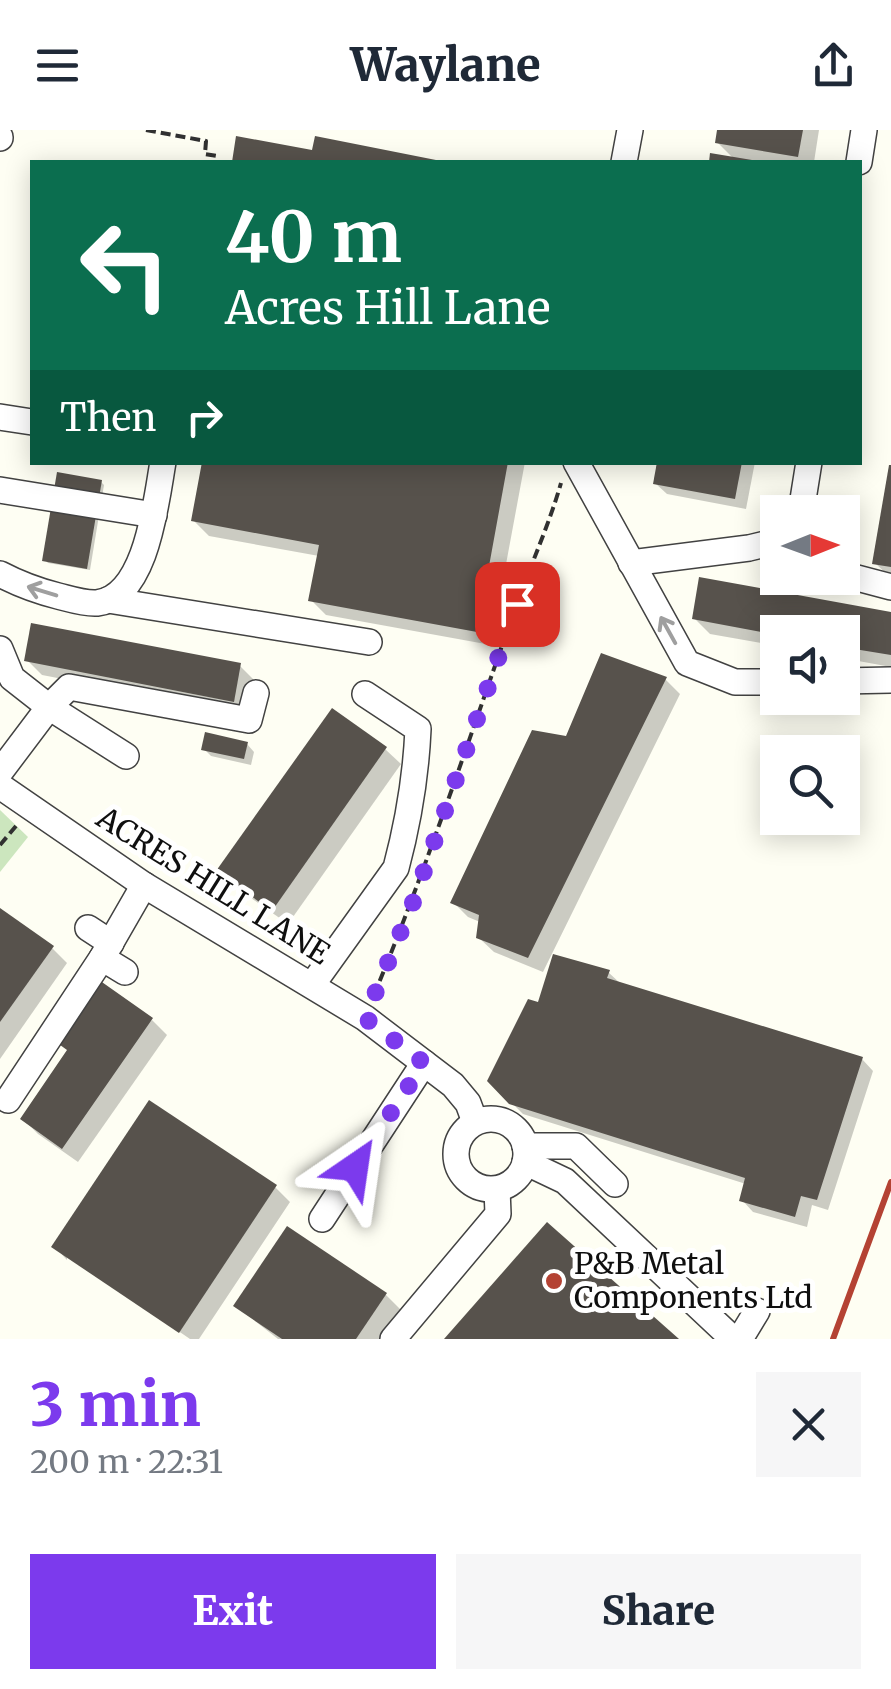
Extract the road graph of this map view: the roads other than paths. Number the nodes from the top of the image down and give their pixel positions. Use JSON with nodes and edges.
{"nodes":[{"id":1,"x":630,"y":130,"type":"edge"},
{"id":2,"x":864,"y":130,"type":"edge"},
{"id":3,"x":624,"y":160,"type":"edge"},
{"id":4,"x":859,"y":160,"type":"edge"},
{"id":5,"x":0,"y":416,"type":"edge"},
{"id":6,"x":30,"y":422,"type":"edge"},
{"id":7,"x":162,"y":465,"type":"edge"},
{"id":8,"x":809,"y":465,"type":"edge"},
{"id":9,"x":569,"y":471,"type":"edge"},
{"id":10,"x":0,"y":490,"type":"edge"},
{"id":11,"x":804,"y":495,"type":"edge"},
{"id":12,"x":154,"y":515,"type":"junction"},
{"id":13,"x":760,"y":545,"type":"edge"},
{"id":14,"x":631,"y":563,"type":"junction"},
{"id":15,"x":0,"y":574,"type":"edge"},
{"id":16,"x":860,"y":579,"type":"edge"},
{"id":17,"x":891,"y":588,"type":"edge"},
{"id":18,"x":108,"y":600,"type":"junction"},
{"id":19,"x":369,"y":642,"type":"dead end"},
{"id":20,"x":0,"y":650,"type":"edge"},
{"id":21,"x":891,"y":680,"type":"edge"},
{"id":22,"x":860,"y":681,"type":"edge"},
{"id":23,"x":760,"y":682,"type":"edge"},
{"id":24,"x":256,"y":694,"type":"dead end"},
{"id":25,"x":365,"y":694,"type":"dead end"},
{"id":26,"x":49,"y":707,"type":"junction"},
{"id":27,"x":126,"y":756,"type":"dead end"},
{"id":28,"x":0,"y":772,"type":"edge"},
{"id":29,"x":0,"y":786,"type":"edge"},
{"id":30,"x":144,"y":884,"type":"junction"},
{"id":31,"x":88,"y":928,"type":"dead end"},
{"id":32,"x":106,"y":950,"type":"junction"},
{"id":33,"x":125,"y":972,"type":"dead end"},
{"id":34,"x":312,"y":986,"type":"junction"},
{"id":35,"x":424,"y":1063,"type":"junction"},
{"id":36,"x":8,"y":1100,"type":"dead end"},
{"id":37,"x":475,"y":1122,"type":"junction"},
{"id":38,"x":525,"y":1154,"type":"junction"},
{"id":39,"x":615,"y":1184,"type":"dead end"},
{"id":40,"x":497,"y":1189,"type":"junction"},
{"id":41,"x":322,"y":1219,"type":"dead end"},
{"id":42,"x":757,"y":1311,"type":"dead end"},
{"id":43,"x":393,"y":1339,"type":"edge"},
{"id":44,"x":732,"y":1339,"type":"edge"},
{"id":45,"x":740,"y":1339,"type":"edge"}],
"edges":[{"from":1,"to":3,"type":"street"},
{"from":2,"to":4,"type":"street"},
{"from":5,"to":6,"type":"street"},
{"from":7,"to":12,"type":"street"},
{"from":8,"to":11,"type":"street"},
{"from":9,"to":14,"type":"street"},
{"from":10,"to":12,"type":"street"},
{"from":12,"to":18,"type":"street"},
{"from":13,"to":14,"type":"street"},
{"from":23,"to":14,"type":"street","one_way":true},
{"from":18,"to":15,"type":"street","one_way":true},
{"from":16,"to":17,"type":"street"},
{"from":18,"to":19,"type":"street"},
{"from":20,"to":26,"type":"street"},
{"from":21,"to":22,"type":"street"},
{"from":24,"to":26,"type":"street"},
{"from":25,"to":34,"type":"street"},
{"from":26,"to":27,"type":"street"},
{"from":26,"to":28,"type":"street"},
{"from":29,"to":30,"type":"street","name":"ACRES HILL LANE"},
{"from":30,"to":32,"type":"street"},
{"from":30,"to":34,"type":"street","name":"ACRES HILL LANE"},
{"from":31,"to":32,"type":"street"},
{"from":32,"to":33,"type":"street"},
{"from":32,"to":36,"type":"street"},
{"from":34,"to":35,"type":"street","name":"ACRES HILL LANE"},
{"from":35,"to":37,"type":"street","name":"ACRES HILL LANE"},
{"from":35,"to":41,"type":"street"},
{"from":37,"to":38,"type":"street"},
{"from":37,"to":40,"type":"street"},
{"from":38,"to":39,"type":"street"},
{"from":38,"to":40,"type":"street"},
{"from":38,"to":44,"type":"street"},
{"from":40,"to":43,"type":"street"},
{"from":42,"to":45,"type":"street"}]}
